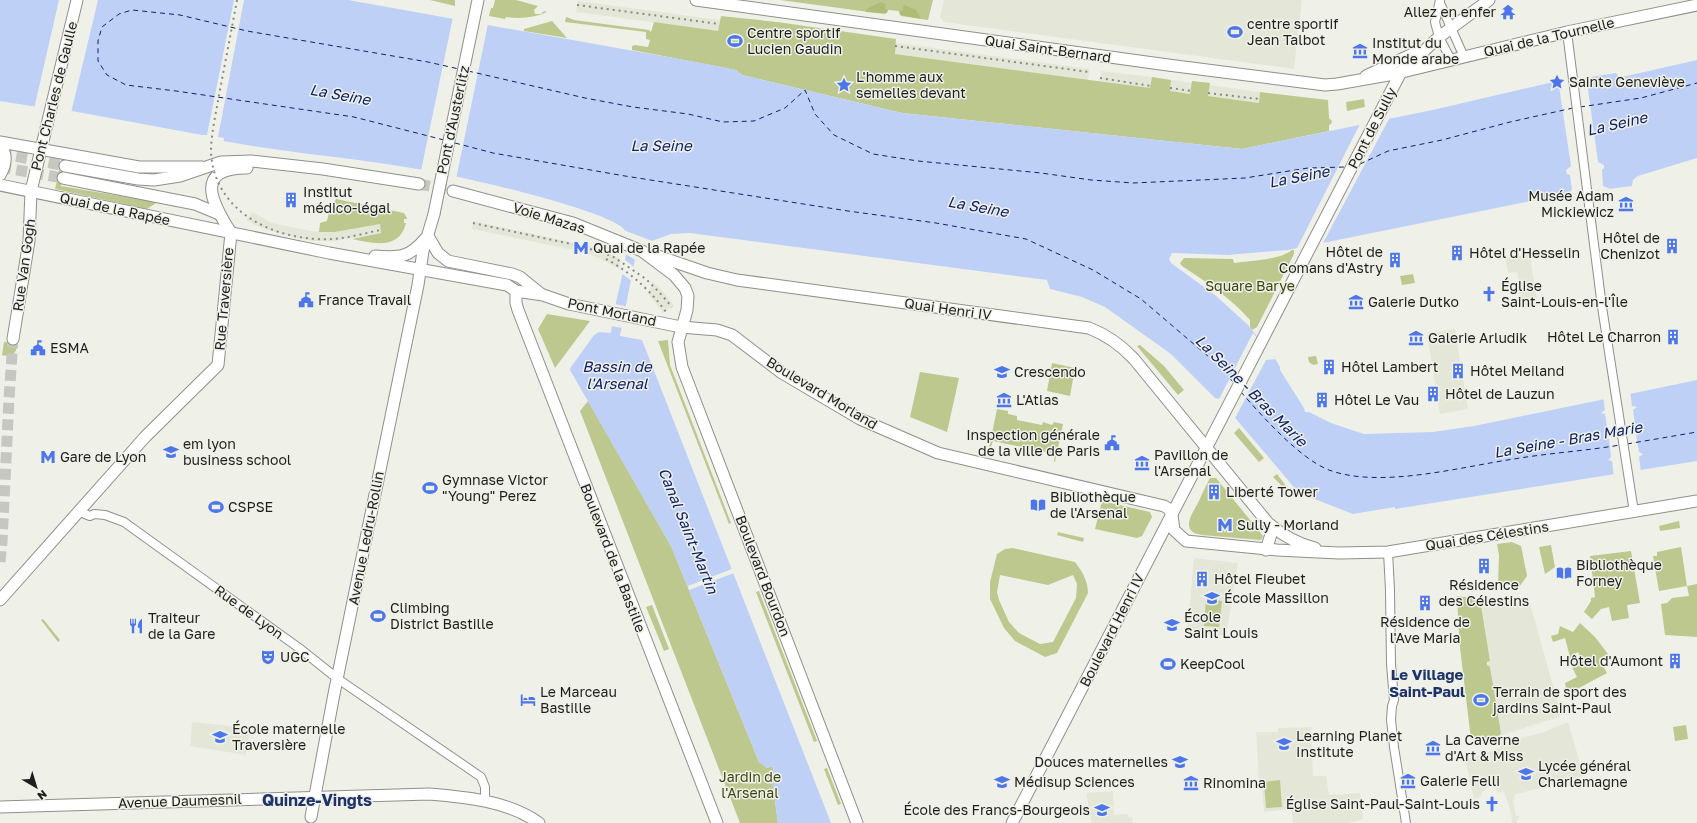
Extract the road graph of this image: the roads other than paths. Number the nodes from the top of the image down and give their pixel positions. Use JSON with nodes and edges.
{"nodes":[{"id":1,"x":77,"y":0,"type":"edge"},
{"id":2,"x":696,"y":0,"type":"edge"},
{"id":3,"x":1489,"y":0,"type":"edge"},
{"id":4,"x":478,"y":2,"type":"edge"},
{"id":5,"x":1440,"y":2,"type":"edge"},
{"id":6,"x":1697,"y":5,"type":"edge"},
{"id":7,"x":1451,"y":28,"type":"junction"},
{"id":8,"x":1567,"y":32,"type":"junction"},
{"id":9,"x":1439,"y":37,"type":"junction"},
{"id":10,"x":1427,"y":48,"type":"junction"},
{"id":11,"x":1464,"y":56,"type":"junction"},
{"id":12,"x":1451,"y":60,"type":"junction"},
{"id":13,"x":1401,"y":72,"type":"junction"},
{"id":14,"x":1358,"y":80,"type":"junction"},
{"id":15,"x":0,"y":143,"type":"edge"},
{"id":16,"x":42,"y":144,"type":"junction"},
{"id":17,"x":65,"y":166,"type":"tunnel mouth"},
{"id":18,"x":204,"y":167,"type":"junction"},
{"id":19,"x":324,"y":169,"type":"junction"},
{"id":20,"x":0,"y":175,"type":"edge"},
{"id":21,"x":63,"y":178,"type":"tunnel mouth"},
{"id":22,"x":419,"y":184,"type":"tunnel mouth"},
{"id":23,"x":0,"y":185,"type":"edge"},
{"id":24,"x":31,"y":191,"type":"junction"},
{"id":25,"x":453,"y":191,"type":"tunnel mouth"},
{"id":26,"x":219,"y":214,"type":"junction"},
{"id":27,"x":231,"y":233,"type":"junction"},
{"id":28,"x":428,"y":236,"type":"junction"},
{"id":29,"x":328,"y":253,"type":"junction"},
{"id":30,"x":659,"y":260,"type":"junction"},
{"id":31,"x":421,"y":265,"type":"junction"},
{"id":32,"x":516,"y":291,"type":"junction"},
{"id":33,"x":543,"y":295,"type":"junction"},
{"id":34,"x":682,"y":327,"type":"junction"},
{"id":35,"x":13,"y":339,"type":"tunnel mouth"},
{"id":36,"x":1212,"y":436,"type":"joint"},
{"id":37,"x":1206,"y":449,"type":"junction"},
{"id":38,"x":1697,"y":501,"type":"edge"},
{"id":39,"x":1634,"y":512,"type":"junction"},
{"id":40,"x":85,"y":514,"type":"junction"},
{"id":41,"x":1172,"y":515,"type":"junction"},
{"id":42,"x":1273,"y":528,"type":"junction"},
{"id":43,"x":1266,"y":550,"type":"junction"},
{"id":44,"x":1388,"y":552,"type":"junction"},
{"id":45,"x":1339,"y":553,"type":"junction"},
{"id":46,"x":0,"y":600,"type":"edge"},
{"id":47,"x":338,"y":679,"type":"junction"},
{"id":48,"x":315,"y":796,"type":"junction"},
{"id":49,"x":486,"y":801,"type":"junction"},
{"id":50,"x":0,"y":806,"type":"edge"},
{"id":51,"x":311,"y":817,"type":"dead end"},
{"id":52,"x":539,"y":823,"type":"edge"},
{"id":53,"x":717,"y":823,"type":"edge"},
{"id":54,"x":857,"y":823,"type":"edge"},
{"id":55,"x":1012,"y":823,"type":"edge"},
{"id":56,"x":1406,"y":823,"type":"edge"}],
"edges":[{"from":1,"to":16,"type":"main road","name":"Pont Charles de Gaulle"},
{"from":2,"to":14,"type":"main road","name":"Quai Saint-Bernard"},
{"from":3,"to":7,"type":"main road"},
{"from":4,"to":28,"type":"main road","name":"Pont d'Austerlitz","bridge":true},
{"from":5,"to":7,"type":"street"},
{"from":5,"to":9,"type":"street"},
{"from":6,"to":8,"type":"main road","name":"Quai de la Tournelle"},
{"from":7,"to":9,"type":"main road"},
{"from":7,"to":11,"type":"street"},
{"from":8,"to":11,"type":"main road","name":"Quai de la Tournelle"},
{"from":8,"to":39,"type":"street"},
{"from":9,"to":10,"type":"main road"},
{"from":9,"to":12,"type":"street"},
{"from":10,"to":13,"type":"main road"},
{"from":10,"to":14,"type":"main road"},
{"from":11,"to":12,"type":"main road","name":"Quai de la Tournelle"},
{"from":12,"to":13,"type":"main road","name":"Quai de la Tournelle"},
{"from":13,"to":14,"type":"main road","name":"Quai Saint-Bernard"},
{"from":13,"to":36,"type":"main road","name":"Pont de Sully"},
{"from":15,"to":16,"type":"main road"},
{"from":15,"to":20,"type":"main road"},
{"from":16,"to":18,"type":"main road"},
{"from":16,"to":24,"type":"main road","name":"Pont Charles de Gaulle"},
{"from":17,"to":18,"type":"main road"},
{"from":18,"to":19,"type":"main road"},
{"from":19,"to":22,"type":"main road"},
{"from":19,"to":26,"type":"main road"},
{"from":21,"to":26,"type":"main road","name":"Quai de la Rapée"},
{"from":23,"to":24,"type":"main road","name":"Quai de la Rapée"},
{"from":24,"to":27,"type":"main road","name":"Quai de la Rapée"},
{"from":24,"to":35,"type":"main road","name":"Rue Van Gogh"},
{"from":25,"to":30,"type":"main road","name":"Voie Mazas"},
{"from":26,"to":27,"type":"main road"},
{"from":27,"to":29,"type":"main road","name":"Quai de la Rapée"},
{"from":27,"to":40,"type":"main road","name":"Rue Traversière"},
{"from":28,"to":29,"type":"main road","name":"Quai de la Rapée"},
{"from":28,"to":31,"type":"main road","name":"Pont d'Austerlitz"},
{"from":28,"to":33,"type":"main road"},
{"from":29,"to":31,"type":"main road","name":"Quai de la Rapée"},
{"from":30,"to":34,"type":"main road","name":"Voie Mazas"},
{"from":30,"to":37,"type":"main road","name":"Quai Henri IV"},
{"from":31,"to":32,"type":"main road","name":"Quai de la Rapée"},
{"from":31,"to":47,"type":"main road","name":"Avenue Ledru-Rollin"},
{"from":32,"to":33,"type":"main road","name":"Quai de la Rapée"},
{"from":32,"to":53,"type":"main road","name":"Boulevard de la Bastille"},
{"from":33,"to":34,"type":"main road","name":"Pont Morland"},
{"from":34,"to":41,"type":"main road","name":"Boulevard Morland"},
{"from":34,"to":54,"type":"main road","name":"Boulevard Bourdon"},
{"from":36,"to":37,"type":"main road","name":"Boulevard Henri IV"},
{"from":37,"to":41,"type":"main road","name":"Boulevard Henri IV"},
{"from":37,"to":42,"type":"main road","name":"Quai des Célestins"},
{"from":38,"to":39,"type":"main road","name":"Quai des Célestins"},
{"from":39,"to":44,"type":"main road","name":"Quai des Célestins"},
{"from":40,"to":46,"type":"main road"},
{"from":40,"to":47,"type":"street","name":"Rue de Lyon"},
{"from":41,"to":43,"type":"main road","name":"Quai des Célestins"},
{"from":41,"to":55,"type":"main road","name":"Boulevard Henri IV"},
{"from":42,"to":43,"type":"main road"},
{"from":42,"to":45,"type":"main road","name":"Quai des Célestins"},
{"from":43,"to":45,"type":"main road","name":"Quai des Célestins"},
{"from":44,"to":45,"type":"main road","name":"Quai des Célestins"},
{"from":44,"to":56,"type":"street"},
{"from":47,"to":48,"type":"main road","name":"Avenue Ledru-Rollin"},
{"from":47,"to":49,"type":"street","name":"Rue de Lyon"},
{"from":48,"to":49,"type":"main road","name":"Avenue Daumesnil"},
{"from":48,"to":50,"type":"main road","name":"Avenue Daumesnil"},
{"from":48,"to":51,"type":"main road","name":"Avenue Ledru-Rollin"},
{"from":49,"to":52,"type":"main road","name":"Avenue Daumesnil"}]}
